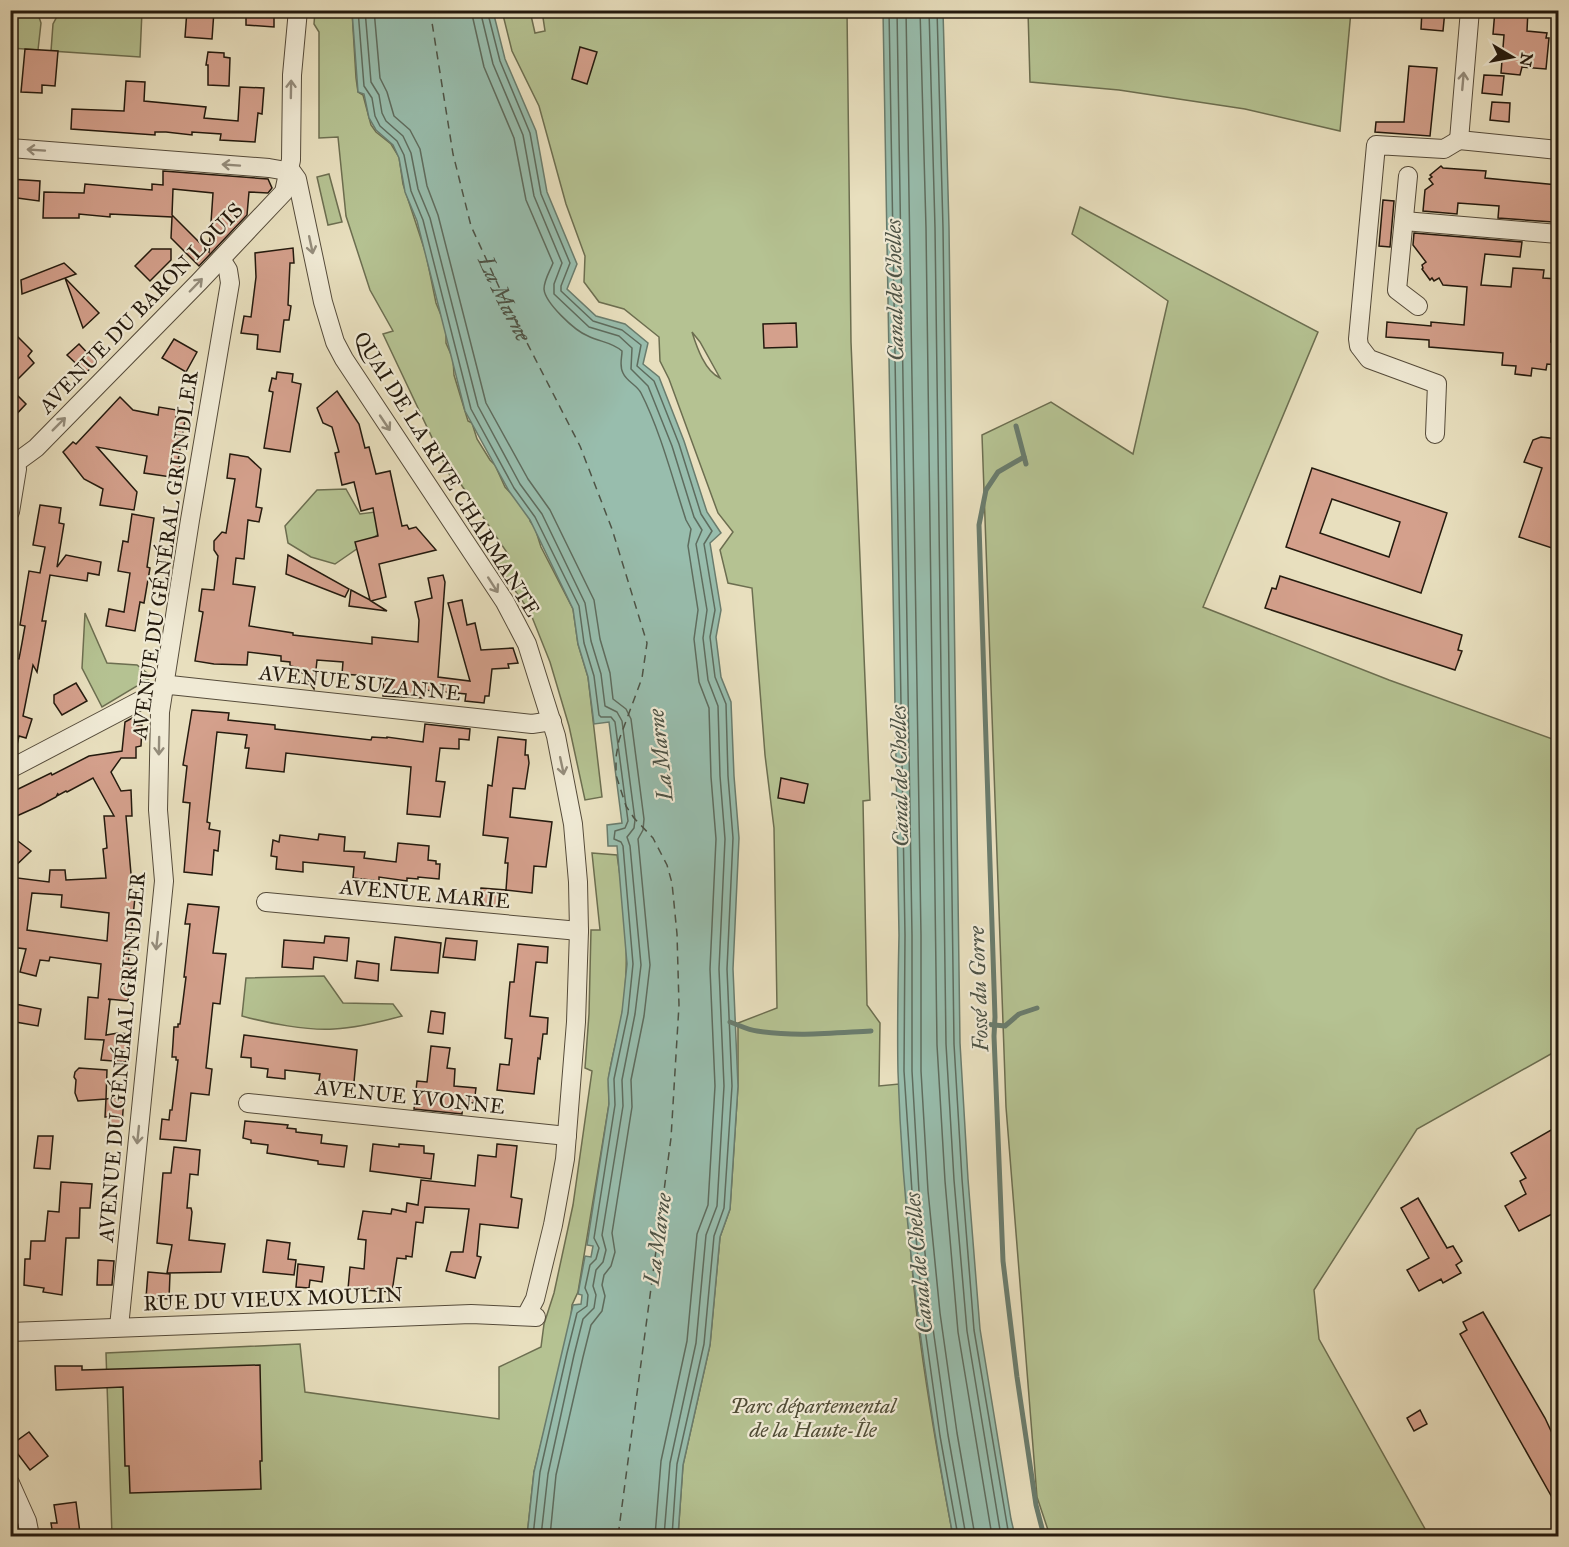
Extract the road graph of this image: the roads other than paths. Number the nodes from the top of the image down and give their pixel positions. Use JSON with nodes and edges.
{"nodes":[{"id":1,"x":298,"y":10,"type":"edge"},
{"id":2,"x":1470,"y":10,"type":"edge"},
{"id":3,"x":1459,"y":140,"type":"junction"},
{"id":4,"x":10,"y":148,"type":"edge"},
{"id":5,"x":1558,"y":150,"type":"edge"},
{"id":6,"x":289,"y":171,"type":"junction"},
{"id":7,"x":1408,"y":176,"type":"dead end"},
{"id":8,"x":277,"y":200,"type":"junction"},
{"id":9,"x":304,"y":210,"type":"junction"},
{"id":10,"x":1404,"y":221,"type":"junction"},
{"id":11,"x":1558,"y":234,"type":"edge"},
{"id":12,"x":221,"y":259,"type":"junction"},
{"id":13,"x":1418,"y":306,"type":"dead end"},
{"id":14,"x":1435,"y":434,"type":"dead end"},
{"id":15,"x":12,"y":462,"type":"edge"},
{"id":16,"x":10,"y":512,"type":"edge"},
{"id":17,"x":164,"y":688,"type":"junction"},
{"id":18,"x":552,"y":721,"type":"junction"},
{"id":19,"x":10,"y":769,"type":"edge"},
{"id":20,"x":266,"y":902,"type":"dead end"},
{"id":21,"x":579,"y":931,"type":"junction"},
{"id":22,"x":248,"y":1103,"type":"dead end"},
{"id":23,"x":567,"y":1136,"type":"junction"},
{"id":24,"x":532,"y":1316,"type":"joint"},
{"id":25,"x":118,"y":1327,"type":"junction"},
{"id":26,"x":10,"y":1332,"type":"edge"},
{"id":27,"x":10,"y":1483,"type":"edge"},
{"id":28,"x":30,"y":1536,"type":"edge"}],
"edges":[{"from":6,"to":1,"type":"street","name":"QUAI DE LA RIVE CHARMANTE","one_way":true},
{"from":3,"to":2,"type":"street","one_way":true},
{"from":3,"to":5,"type":"street"},
{"from":3,"to":14,"type":"street"},
{"from":6,"to":4,"type":"street","one_way":true},
{"from":6,"to":8,"type":"street","name":"AVENUE DU BARON LOUIS"},
{"from":6,"to":9,"type":"street","name":"QUAI DE LA RIVE CHARMANTE"},
{"from":7,"to":10,"type":"street"},
{"from":8,"to":9,"type":"street"},
{"from":8,"to":12,"type":"street","name":"AVENUE DU BARON LOUIS"},
{"from":9,"to":18,"type":"street","name":"QUAI DE LA RIVE CHARMANTE","one_way":true},
{"from":10,"to":11,"type":"street"},
{"from":10,"to":13,"type":"street"},
{"from":15,"to":12,"type":"street","name":"AVENUE DU BARON LOUIS","one_way":true},
{"from":12,"to":17,"type":"street","name":"AVENUE DU GÉNÉRAL GRUNDLER"},
{"from":15,"to":16,"type":"street"},
{"from":17,"to":18,"type":"street","name":"AVENUE SUZANNE"},
{"from":17,"to":19,"type":"street"},
{"from":17,"to":25,"type":"street","name":"AVENUE DU GÉNÉRAL GRUNDLER","one_way":true},
{"from":18,"to":21,"type":"street","name":"QUAI DE LA RIVE CHARMANTE","one_way":true},
{"from":20,"to":21,"type":"street","name":"AVENUE MARIE"},
{"from":21,"to":23,"type":"street","name":"QUAI DE LA RIVE CHARMANTE"},
{"from":22,"to":23,"type":"street","name":"AVENUE YVONNE"},
{"from":23,"to":24,"type":"street","name":"QUAI DE LA RIVE CHARMANTE"},
{"from":24,"to":25,"type":"street","name":"RUE DU VIEUX MOULIN"},
{"from":25,"to":26,"type":"street","name":"RUE DU VIEUX MOULIN"},
{"from":27,"to":28,"type":"street"}]}
